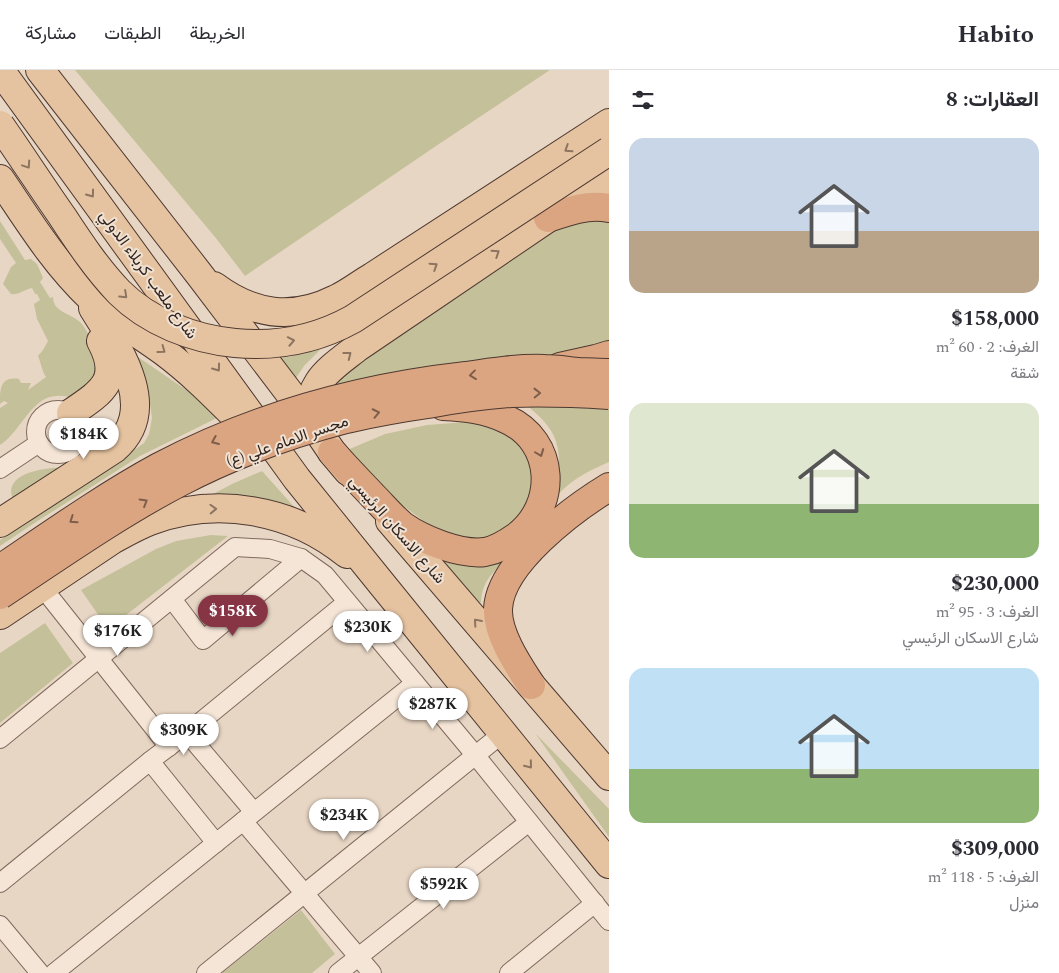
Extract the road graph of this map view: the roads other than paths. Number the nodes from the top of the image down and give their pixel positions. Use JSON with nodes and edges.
{"nodes":[{"id":1,"x":0,"y":70,"type":"edge"},
{"id":2,"x":40,"y":70,"type":"edge"},
{"id":3,"x":609,"y":123,"type":"edge"},
{"id":4,"x":0,"y":125,"type":"edge"},
{"id":5,"x":609,"y":151,"type":"edge"},
{"id":6,"x":609,"y":178,"type":"edge"},
{"id":7,"x":0,"y":180,"type":"edge"},
{"id":8,"x":605,"y":208,"type":"edge"},
{"id":9,"x":548,"y":218,"type":"junction"},
{"id":10,"x":58,"y":263,"type":"junction"},
{"id":11,"x":199,"y":274,"type":"junction"},
{"id":12,"x":372,"y":277,"type":"junction"},
{"id":13,"x":80,"y":288,"type":"junction"},
{"id":14,"x":394,"y":322,"type":"junction"},
{"id":15,"x":609,"y":355,"type":"edge"},
{"id":16,"x":546,"y":369,"type":"junction"},
{"id":17,"x":609,"y":373,"type":"edge"},
{"id":18,"x":609,"y":395,"type":"edge"},
{"id":19,"x":422,"y":405,"type":"junction"},
{"id":20,"x":71,"y":414,"type":"junction"},
{"id":21,"x":312,"y":424,"type":"junction"},
{"id":22,"x":39,"y":443,"type":"junction"},
{"id":23,"x":332,"y":452,"type":"junction"},
{"id":24,"x":0,"y":470,"type":"edge"},
{"id":25,"x":297,"y":479,"type":"junction"},
{"id":26,"x":609,"y":487,"type":"edge"},
{"id":27,"x":1,"y":521,"type":"edge"},
{"id":28,"x":301,"y":558,"type":"junction"},
{"id":29,"x":0,"y":569,"type":"edge"},
{"id":30,"x":377,"y":578,"type":"junction"},
{"id":31,"x":42,"y":587,"type":"junction"},
{"id":32,"x":0,"y":595,"type":"edge"},
{"id":33,"x":172,"y":599,"type":"junction"},
{"id":34,"x":347,"y":602,"type":"junction"},
{"id":35,"x":0,"y":615,"type":"edge"},
{"id":36,"x":99,"y":658,"type":"junction"},
{"id":37,"x":414,"y":683,"type":"junction"},
{"id":38,"x":531,"y":685,"type":"junction"},
{"id":39,"x":188,"y":733,"type":"junction"},
{"id":40,"x":503,"y":733,"type":"junction"},
{"id":41,"x":0,"y":739,"type":"edge"},
{"id":42,"x":169,"y":747,"type":"junction"},
{"id":43,"x":476,"y":756,"type":"junction"},
{"id":44,"x":150,"y":761,"type":"junction"},
{"id":45,"x":609,"y":776,"type":"edge"},
{"id":46,"x":248,"y":817,"type":"junction"},
{"id":47,"x":529,"y":822,"type":"junction"},
{"id":48,"x":216,"y":843,"type":"junction"},
{"id":49,"x":609,"y":864,"type":"edge"},
{"id":50,"x":0,"y":883,"type":"edge"},
{"id":51,"x":304,"y":894,"type":"junction"},
{"id":52,"x":595,"y":903,"type":"junction"},
{"id":53,"x":609,"y":921,"type":"edge"},
{"id":54,"x":0,"y":925,"type":"edge"},
{"id":55,"x":358,"y":957,"type":"junction"},
{"id":56,"x":40,"y":973,"type":"edge"},
{"id":57,"x":54,"y":973,"type":"edge"},
{"id":58,"x":206,"y":973,"type":"edge"},
{"id":59,"x":338,"y":973,"type":"edge"},
{"id":60,"x":372,"y":973,"type":"edge"},
{"id":61,"x":509,"y":973,"type":"edge"}],
"edges":[{"from":1,"to":25,"type":"main road","name":"شارع ملعب كربلاء الدولي","one_way":true},
{"from":2,"to":11,"type":"main road"},
{"from":3,"to":12,"type":"main road","one_way":true},
{"from":4,"to":5,"type":"main road","one_way":true,"bridge":true},
{"from":6,"to":9,"type":"main road"},
{"from":7,"to":10,"type":"main road"},
{"from":8,"to":9,"type":"highway"},
{"from":14,"to":9,"type":"main road","one_way":true},
{"from":10,"to":13,"type":"main road"},
{"from":10,"to":20,"type":"main road"},
{"from":11,"to":12,"type":"main road"},
{"from":11,"to":21,"type":"main road","name":"شارع الاسكان الرئيسي"},
{"from":12,"to":14,"type":"main road"},
{"from":13,"to":25,"type":"main road","one_way":true},
{"from":13,"to":27,"type":"main road"},
{"from":21,"to":14,"type":"main road","one_way":true},
{"from":15,"to":16,"type":"highway","bridge":true},
{"from":16,"to":17,"type":"highway","name":"مجسر الامام علي (ع)","bridge":true},
{"from":16,"to":29,"type":"highway","name":"مجسر الامام علي (ع)","one_way":true,"bridge":true},
{"from":19,"to":18,"type":"highway","name":"مجسر الامام علي (ع)","one_way":true,"bridge":true},
{"from":19,"to":23,"type":"highway","one_way":true,"bridge":true},
{"from":32,"to":19,"type":"highway","name":"مجسر الامام علي (ع)","one_way":true,"bridge":true},
{"from":20,"to":22,"type":"street"},
{"from":20,"to":22,"type":"street"},
{"from":21,"to":23,"type":"main road","name":"شارع الاسكان الرئيسي"},
{"from":22,"to":24,"type":"street"},
{"from":38,"to":23,"type":"main road","name":"شارع الاسكان الرئيسي","one_way":true},
{"from":25,"to":30,"type":"main road"},
{"from":26,"to":38,"type":"highway"},
{"from":28,"to":33,"type":"street"},
{"from":28,"to":33,"type":"street"},
{"from":28,"to":34,"type":"street"},
{"from":31,"to":30,"type":"main road","one_way":true},
{"from":30,"to":40,"type":"main road"},
{"from":31,"to":35,"type":"main road"},
{"from":31,"to":36,"type":"street"},
{"from":33,"to":36,"type":"street"},
{"from":34,"to":37,"type":"street"},
{"from":34,"to":39,"type":"street"},
{"from":36,"to":41,"type":"street"},
{"from":36,"to":42,"type":"street"},
{"from":37,"to":43,"type":"street"},
{"from":37,"to":46,"type":"street"},
{"from":38,"to":45,"type":"main road","name":"شارع الاسكان الرئيسي"},
{"from":39,"to":42,"type":"street"},
{"from":39,"to":46,"type":"street"},
{"from":40,"to":43,"type":"street"},
{"from":40,"to":49,"type":"main road","one_way":true},
{"from":42,"to":44,"type":"street"},
{"from":43,"to":47,"type":"street"},
{"from":43,"to":51,"type":"street"},
{"from":44,"to":48,"type":"street"},
{"from":44,"to":50,"type":"street"},
{"from":46,"to":48,"type":"street"},
{"from":46,"to":51,"type":"street"},
{"from":47,"to":52,"type":"street"},
{"from":47,"to":55,"type":"street"},
{"from":48,"to":57,"type":"street"},
{"from":51,"to":55,"type":"street"},
{"from":51,"to":58,"type":"street"},
{"from":52,"to":53,"type":"street"},
{"from":52,"to":61,"type":"street"},
{"from":54,"to":56,"type":"street"},
{"from":55,"to":59,"type":"street"},
{"from":55,"to":60,"type":"street"}]}
